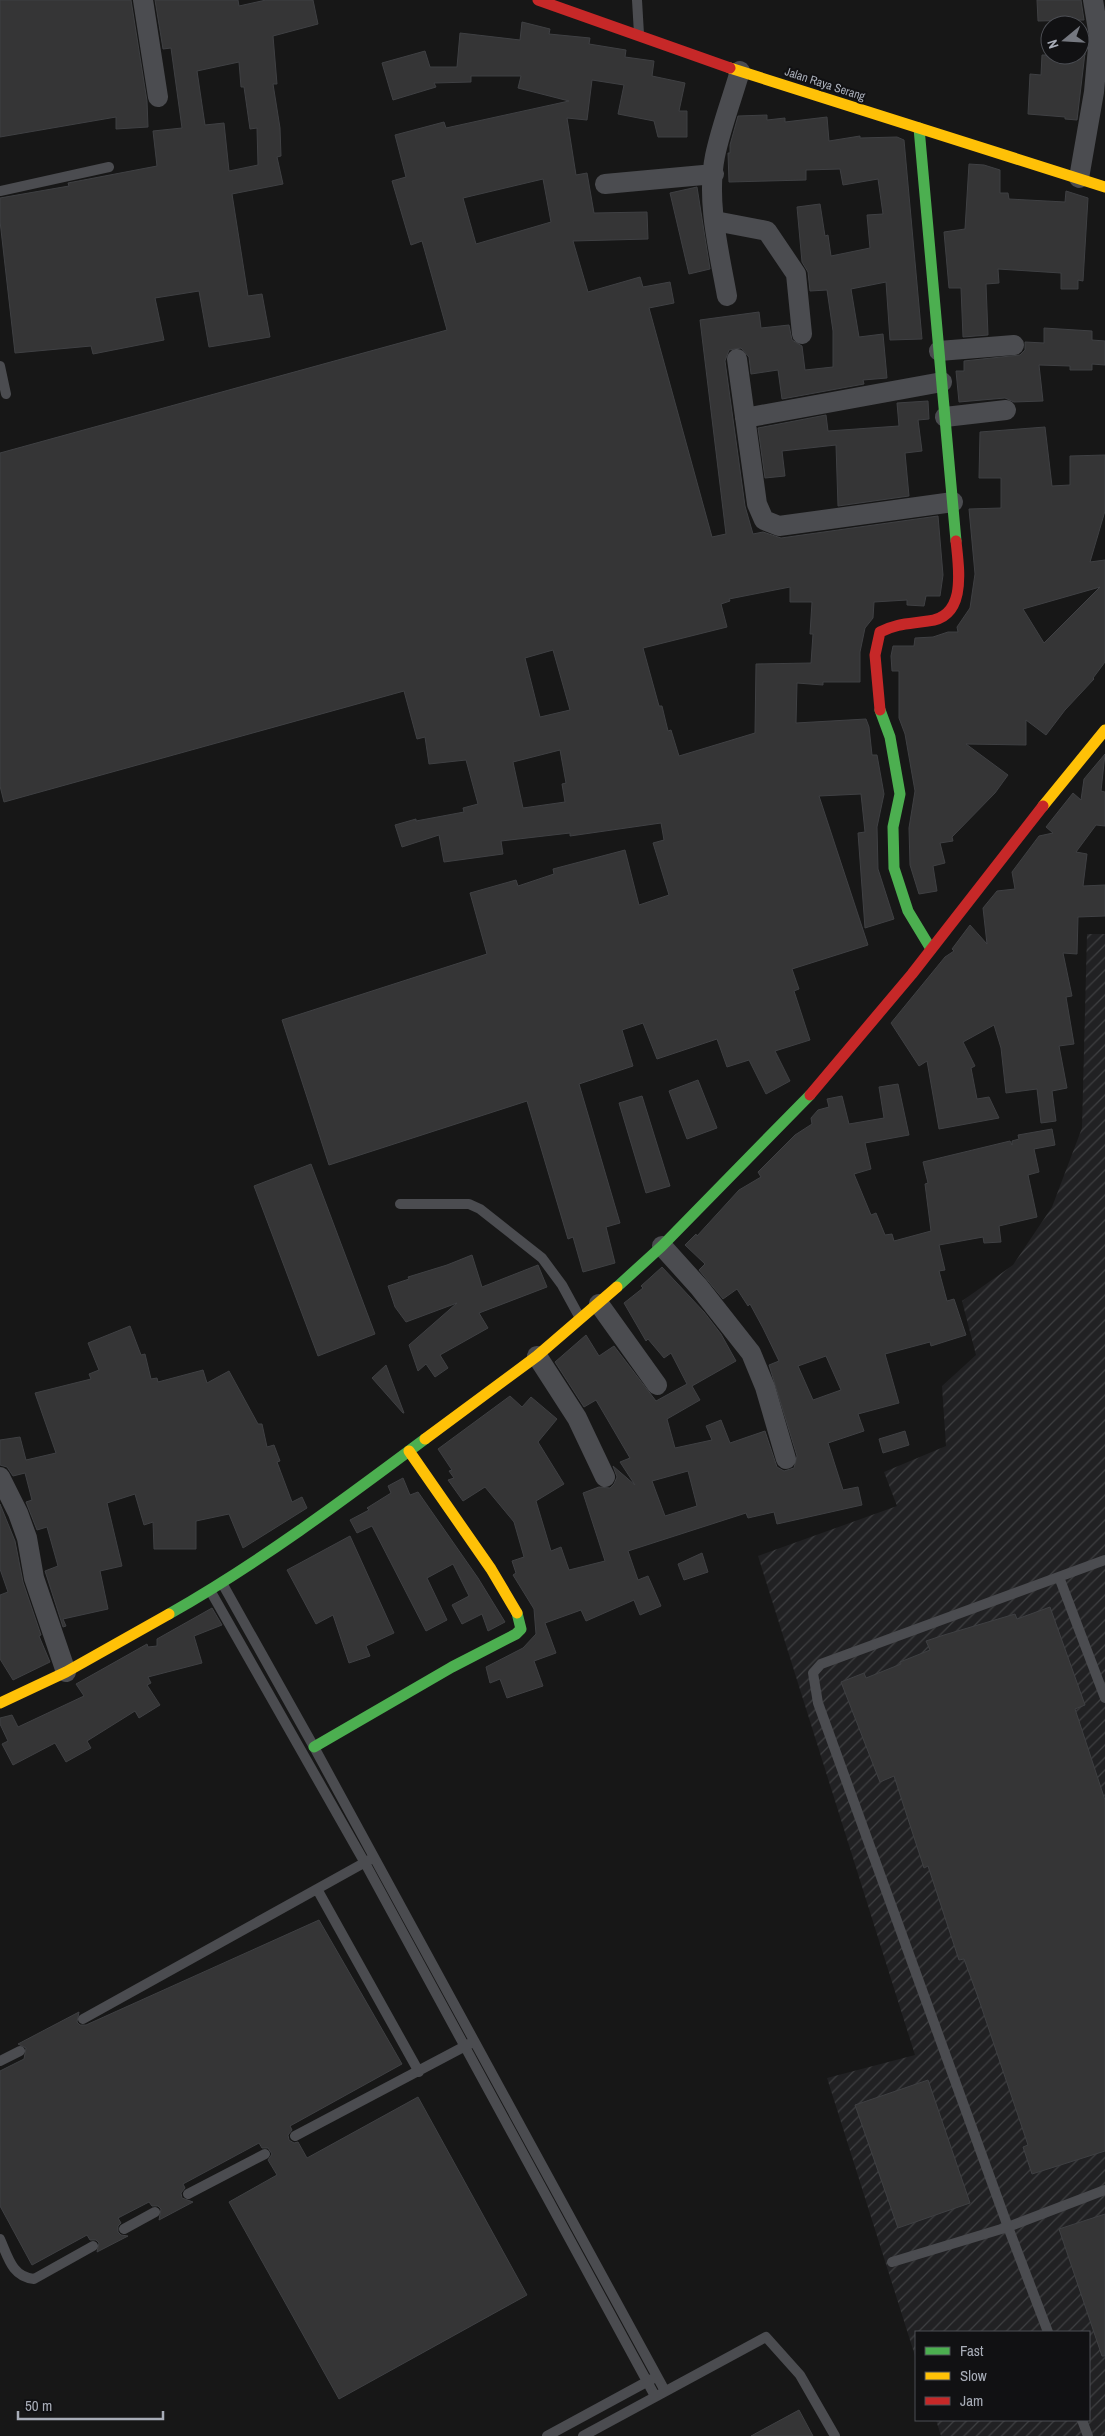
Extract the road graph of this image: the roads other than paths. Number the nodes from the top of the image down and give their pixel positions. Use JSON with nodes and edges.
{"nodes":[{"id":1,"x":143,"y":0,"type":"edge"},
{"id":2,"x":538,"y":0,"type":"edge"},
{"id":3,"x":637,"y":0,"type":"edge"},
{"id":4,"x":1093,"y":0,"type":"edge"},
{"id":5,"x":639,"y":35,"type":"junction"},
{"id":6,"x":740,"y":71,"type":"junction"},
{"id":7,"x":158,"y":97,"type":"dead end"},
{"id":8,"x":919,"y":128,"type":"junction"},
{"id":9,"x":109,"y":167,"type":"dead end"},
{"id":10,"x":714,"y":174,"type":"junction"},
{"id":11,"x":1079,"y":178,"type":"junction"},
{"id":12,"x":605,"y":184,"type":"dead end"},
{"id":13,"x":1105,"y":187,"type":"edge"},
{"id":14,"x":0,"y":191,"type":"edge"},
{"id":15,"x":716,"y":222,"type":"junction"},
{"id":16,"x":727,"y":296,"type":"dead end"},
{"id":17,"x":802,"y":334,"type":"dead end"},
{"id":18,"x":1014,"y":345,"type":"dead end"},
{"id":19,"x":939,"y":351,"type":"junction"},
{"id":20,"x":737,"y":359,"type":"dead end"},
{"id":21,"x":0,"y":366,"type":"edge"},
{"id":22,"x":942,"y":382,"type":"junction"},
{"id":23,"x":6,"y":394,"type":"dead end"},
{"id":24,"x":1006,"y":410,"type":"dead end"},
{"id":25,"x":945,"y":417,"type":"junction"},
{"id":26,"x":745,"y":418,"type":"junction"},
{"id":27,"x":953,"y":502,"type":"junction"},
{"id":28,"x":1105,"y":730,"type":"edge"},
{"id":29,"x":931,"y":949,"type":"junction"},
{"id":30,"x":400,"y":1204,"type":"dead end"},
{"id":31,"x":662,"y":1246,"type":"junction"},
{"id":32,"x":599,"y":1304,"type":"junction"},
{"id":33,"x":581,"y":1320,"type":"junction"},
{"id":34,"x":537,"y":1356,"type":"junction"},
{"id":35,"x":657,"y":1385,"type":"dead end"},
{"id":36,"x":409,"y":1451,"type":"junction"},
{"id":37,"x":786,"y":1459,"type":"dead end"},
{"id":38,"x":0,"y":1477,"type":"edge"},
{"id":39,"x":605,"y":1477,"type":"dead end"},
{"id":40,"x":1105,"y":1560,"type":"edge"},
{"id":41,"x":1059,"y":1577,"type":"junction"},
{"id":42,"x":222,"y":1583,"type":"junction"},
{"id":43,"x":210,"y":1591,"type":"junction"},
{"id":44,"x":66,"y":1672,"type":"junction"},
{"id":45,"x":1105,"y":1698,"type":"edge"},
{"id":46,"x":0,"y":1703,"type":"edge"},
{"id":47,"x":314,"y":1747,"type":"junction"},
{"id":48,"x":370,"y":1860,"type":"junction"},
{"id":49,"x":317,"y":1889,"type":"junction"},
{"id":50,"x":83,"y":2019,"type":"dead end"},
{"id":51,"x":470,"y":2044,"type":"junction"},
{"id":52,"x":20,"y":2051,"type":"dead end"},
{"id":53,"x":0,"y":2061,"type":"edge"},
{"id":54,"x":419,"y":2072,"type":"junction"},
{"id":55,"x":295,"y":2136,"type":"dead end"},
{"id":56,"x":265,"y":2154,"type":"dead end"},
{"id":57,"x":1105,"y":2190,"type":"edge"},
{"id":58,"x":188,"y":2194,"type":"dead end"},
{"id":59,"x":155,"y":2212,"type":"dead end"},
{"id":60,"x":1008,"y":2227,"type":"junction"},
{"id":61,"x":124,"y":2229,"type":"dead end"},
{"id":62,"x":0,"y":2239,"type":"edge"},
{"id":63,"x":93,"y":2246,"type":"dead end"},
{"id":64,"x":892,"y":2262,"type":"dead end"},
{"id":65,"x":1048,"y":2331,"type":"edge"},
{"id":66,"x":657,"y":2376,"type":"junction"},
{"id":67,"x":647,"y":2382,"type":"junction"},
{"id":68,"x":665,"y":2391,"type":"junction"},
{"id":69,"x":655,"y":2396,"type":"junction"},
{"id":70,"x":1082,"y":2421,"type":"edge"},
{"id":71,"x":547,"y":2436,"type":"edge"},
{"id":72,"x":582,"y":2436,"type":"edge"},
{"id":73,"x":835,"y":2436,"type":"edge"},
{"id":74,"x":1088,"y":2436,"type":"edge"}],
"edges":[{"from":1,"to":7,"type":"street"},
{"from":2,"to":5,"type":"main road","name":"Jalan Raya Serang"},
{"from":3,"to":5,"type":"lane"},
{"from":4,"to":11,"type":"street"},
{"from":5,"to":6,"type":"main road","name":"Jalan Raya Serang"},
{"from":6,"to":8,"type":"main road","name":"Jalan Raya Serang"},
{"from":6,"to":10,"type":"street"},
{"from":8,"to":11,"type":"main road","name":"Jalan Raya Serang"},
{"from":8,"to":19,"type":"main road"},
{"from":9,"to":14,"type":"lane"},
{"from":10,"to":12,"type":"street"},
{"from":10,"to":15,"type":"street"},
{"from":11,"to":13,"type":"main road","name":"Jalan Raya Serang"},
{"from":15,"to":16,"type":"street"},
{"from":15,"to":17,"type":"street"},
{"from":18,"to":19,"type":"street"},
{"from":19,"to":22,"type":"main road"},
{"from":20,"to":26,"type":"street"},
{"from":21,"to":23,"type":"lane"},
{"from":22,"to":25,"type":"main road"},
{"from":22,"to":26,"type":"street"},
{"from":24,"to":25,"type":"street"},
{"from":25,"to":27,"type":"main road"},
{"from":26,"to":27,"type":"street"},
{"from":27,"to":29,"type":"main road"},
{"from":28,"to":29,"type":"main road"},
{"from":29,"to":31,"type":"main road"},
{"from":30,"to":33,"type":"lane"},
{"from":31,"to":32,"type":"main road"},
{"from":31,"to":37,"type":"street"},
{"from":32,"to":33,"type":"main road"},
{"from":32,"to":35,"type":"street"},
{"from":33,"to":34,"type":"main road"},
{"from":34,"to":36,"type":"main road"},
{"from":34,"to":39,"type":"street"},
{"from":36,"to":42,"type":"main road"},
{"from":36,"to":47,"type":"main road"},
{"from":38,"to":44,"type":"street"},
{"from":40,"to":41,"type":"lane"},
{"from":41,"to":45,"type":"lane"},
{"from":41,"to":60,"type":"lane"},
{"from":42,"to":43,"type":"main road"},
{"from":42,"to":47,"type":"lane"},
{"from":43,"to":44,"type":"main road"},
{"from":43,"to":48,"type":"lane"},
{"from":44,"to":46,"type":"main road"},
{"from":47,"to":48,"type":"lane"},
{"from":48,"to":49,"type":"lane"},
{"from":48,"to":51,"type":"lane"},
{"from":49,"to":50,"type":"lane"},
{"from":49,"to":54,"type":"lane"},
{"from":51,"to":54,"type":"lane"},
{"from":51,"to":66,"type":"lane"},
{"from":51,"to":67,"type":"lane"},
{"from":52,"to":53,"type":"lane"},
{"from":54,"to":55,"type":"lane"},
{"from":56,"to":58,"type":"lane"},
{"from":57,"to":60,"type":"lane"},
{"from":59,"to":61,"type":"lane"},
{"from":60,"to":64,"type":"lane"},
{"from":60,"to":65,"type":"lane"},
{"from":62,"to":63,"type":"lane"},
{"from":66,"to":67,"type":"lane"},
{"from":66,"to":68,"type":"lane"},
{"from":67,"to":69,"type":"lane"},
{"from":67,"to":71,"type":"lane"},
{"from":68,"to":69,"type":"lane"},
{"from":68,"to":73,"type":"lane"},
{"from":69,"to":72,"type":"lane"},
{"from":70,"to":74,"type":"lane"}]}
